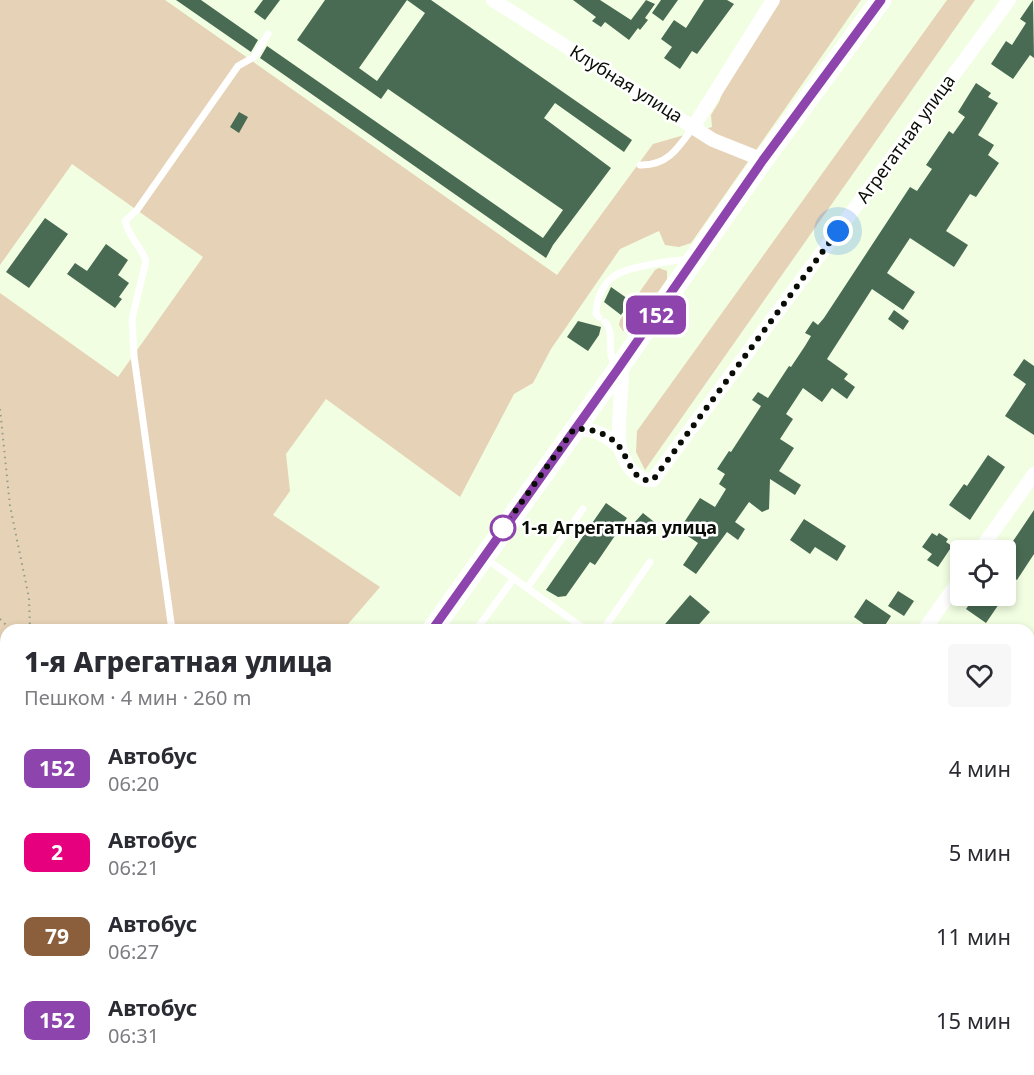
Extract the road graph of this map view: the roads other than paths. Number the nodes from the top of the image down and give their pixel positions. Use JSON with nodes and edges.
{"nodes":[{"id":1,"x":493,"y":0,"type":"edge"},
{"id":2,"x":773,"y":0,"type":"edge"},
{"id":3,"x":881,"y":0,"type":"edge"},
{"id":4,"x":1009,"y":0,"type":"edge"},
{"id":5,"x":268,"y":34,"type":"dead end"},
{"id":6,"x":694,"y":126,"type":"junction"},
{"id":7,"x":763,"y":160,"type":"junction"},
{"id":8,"x":640,"y":165,"type":"dead end"},
{"id":9,"x":696,"y":258,"type":"junction"},
{"id":10,"x":618,"y":369,"type":"junction"},
{"id":11,"x":574,"y":429,"type":"junction"},
{"id":12,"x":620,"y":448,"type":"junction"},
{"id":13,"x":1034,"y":474,"type":"edge"},
{"id":14,"x":583,"y":509,"type":"dead end"},
{"id":15,"x":987,"y":540,"type":"edge"},
{"id":16,"x":483,"y":556,"type":"junction"},
{"id":17,"x":650,"y":562,"type":"dead end"},
{"id":18,"x":514,"y":578,"type":"junction"},
{"id":19,"x":527,"y":588,"type":"junction"},
{"id":20,"x":950,"y":593,"type":"edge"},
{"id":21,"x":171,"y":624,"type":"edge"},
{"id":22,"x":436,"y":624,"type":"edge"},
{"id":23,"x":480,"y":624,"type":"edge"},
{"id":24,"x":577,"y":624,"type":"edge"},
{"id":25,"x":607,"y":624,"type":"edge"},
{"id":26,"x":928,"y":624,"type":"edge"}],
"edges":[{"from":1,"to":6,"type":"street","name":"Клубная улица"},
{"from":2,"to":6,"type":"street"},
{"from":3,"to":7,"type":"main road"},
{"from":4,"to":12,"type":"street","name":"Агрегатная улица"},
{"from":5,"to":21,"type":"lane"},
{"from":6,"to":7,"type":"street","name":"Клубная улица"},
{"from":6,"to":8,"type":"lane"},
{"from":7,"to":9,"type":"main road"},
{"from":9,"to":10,"type":"main road"},
{"from":9,"to":10,"type":"lane"},
{"from":10,"to":11,"type":"main road"},
{"from":10,"to":12,"type":"street"},
{"from":11,"to":12,"type":"street"},
{"from":11,"to":16,"type":"main road"},
{"from":13,"to":15,"type":"street"},
{"from":14,"to":19,"type":"lane"},
{"from":16,"to":18,"type":"lane"},
{"from":16,"to":22,"type":"main road"},
{"from":17,"to":25,"type":"lane"},
{"from":18,"to":19,"type":"lane"},
{"from":18,"to":23,"type":"lane"},
{"from":19,"to":24,"type":"lane"},
{"from":20,"to":26,"type":"street"}]}
